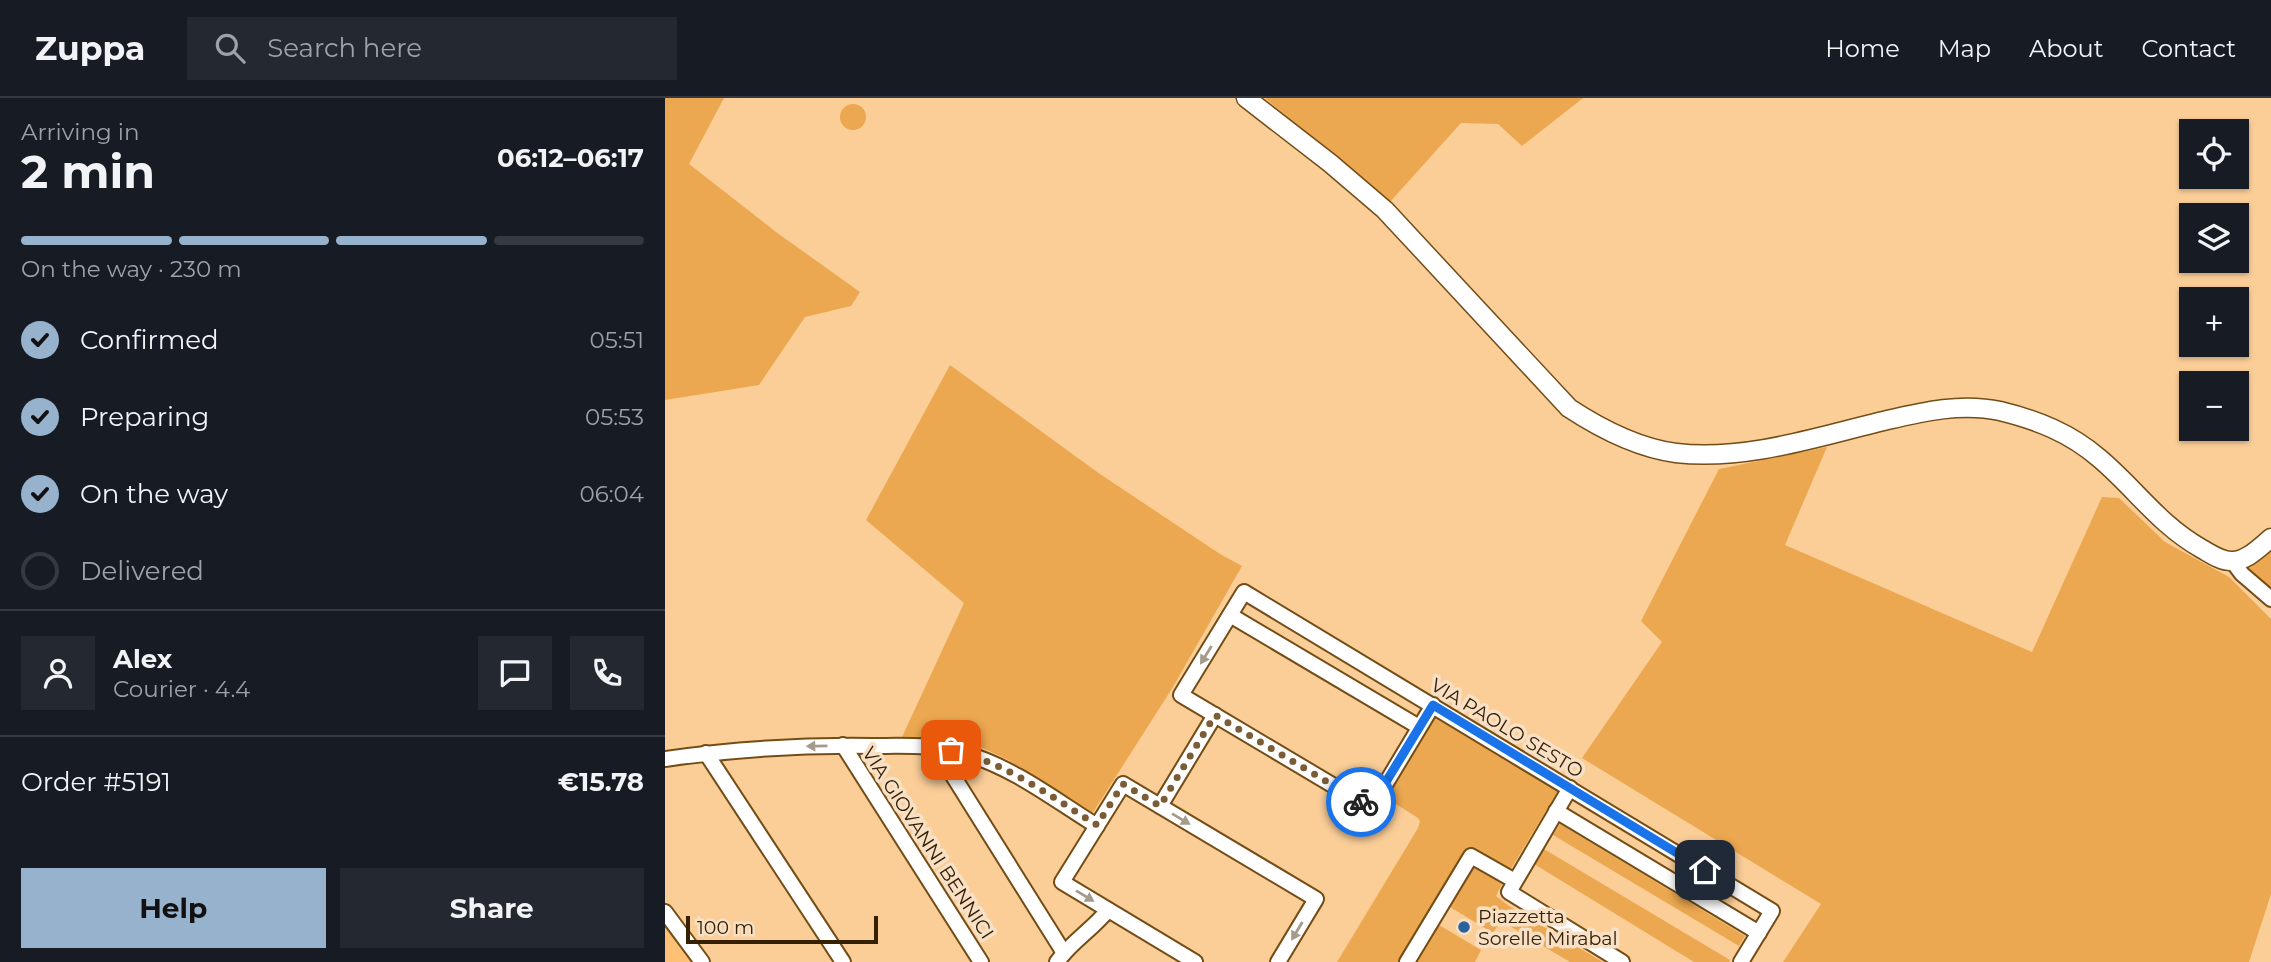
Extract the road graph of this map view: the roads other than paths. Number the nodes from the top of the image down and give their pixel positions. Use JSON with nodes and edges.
{"nodes":[{"id":1,"x":1246,"y":98,"type":"edge"},
{"id":2,"x":2271,"y":538,"type":"edge"},
{"id":3,"x":2233,"y":562,"type":"junction"},
{"id":4,"x":2271,"y":599,"type":"edge"},
{"id":5,"x":1230,"y":615,"type":"junction"},
{"id":6,"x":1433,"y":705,"type":"junction"},
{"id":7,"x":1215,"y":715,"type":"junction"},
{"id":8,"x":1419,"y":727,"type":"junction"},
{"id":9,"x":843,"y":746,"type":"junction"},
{"id":10,"x":935,"y":747,"type":"junction"},
{"id":11,"x":706,"y":753,"type":"junction"},
{"id":12,"x":665,"y":759,"type":"edge"},
{"id":13,"x":1570,"y":788,"type":"junction"},
{"id":14,"x":1160,"y":806,"type":"junction"},
{"id":15,"x":1556,"y":811,"type":"junction"},
{"id":16,"x":1097,"y":825,"type":"junction"},
{"id":17,"x":1512,"y":887,"type":"junction"},
{"id":18,"x":1108,"y":910,"type":"junction"},
{"id":19,"x":665,"y":912,"type":"edge"},
{"id":20,"x":1759,"y":933,"type":"junction"},
{"id":21,"x":1060,"y":957,"type":"edge"},
{"id":22,"x":702,"y":962,"type":"edge"},
{"id":23,"x":843,"y":962,"type":"edge"},
{"id":24,"x":981,"y":962,"type":"edge"},
{"id":25,"x":1195,"y":962,"type":"edge"},
{"id":26,"x":1278,"y":962,"type":"edge"},
{"id":27,"x":1408,"y":962,"type":"edge"},
{"id":28,"x":1622,"y":962,"type":"edge"},
{"id":29,"x":1741,"y":962,"type":"edge"}],
"edges":[{"from":1,"to":3,"type":"street"},
{"from":2,"to":3,"type":"street"},
{"from":3,"to":4,"type":"street"},
{"from":5,"to":6,"type":"street","name":"VIA PAOLO SESTO"},
{"from":5,"to":7,"type":"street","one_way":true},
{"from":5,"to":8,"type":"street"},
{"from":6,"to":8,"type":"street"},
{"from":6,"to":13,"type":"street","name":"VIA PAOLO SESTO"},
{"from":7,"to":8,"type":"street"},
{"from":7,"to":14,"type":"street"},
{"from":9,"to":10,"type":"street"},
{"from":9,"to":11,"type":"street","one_way":true},
{"from":9,"to":24,"type":"street","name":"VIA GIOVANNI BENNICI"},
{"from":10,"to":16,"type":"street"},
{"from":10,"to":21,"type":"street"},
{"from":11,"to":12,"type":"street"},
{"from":11,"to":23,"type":"street"},
{"from":13,"to":15,"type":"street"},
{"from":13,"to":20,"type":"street","name":"VIA PAOLO SESTO"},
{"from":14,"to":16,"type":"street"},
{"from":14,"to":26,"type":"street","one_way":true},
{"from":15,"to":17,"type":"street"},
{"from":15,"to":20,"type":"street"},
{"from":16,"to":18,"type":"street","one_way":true},
{"from":17,"to":27,"type":"street"},
{"from":17,"to":28,"type":"street"},
{"from":18,"to":21,"type":"street"},
{"from":18,"to":25,"type":"street"},
{"from":19,"to":22,"type":"street"},
{"from":20,"to":29,"type":"street"}]}
